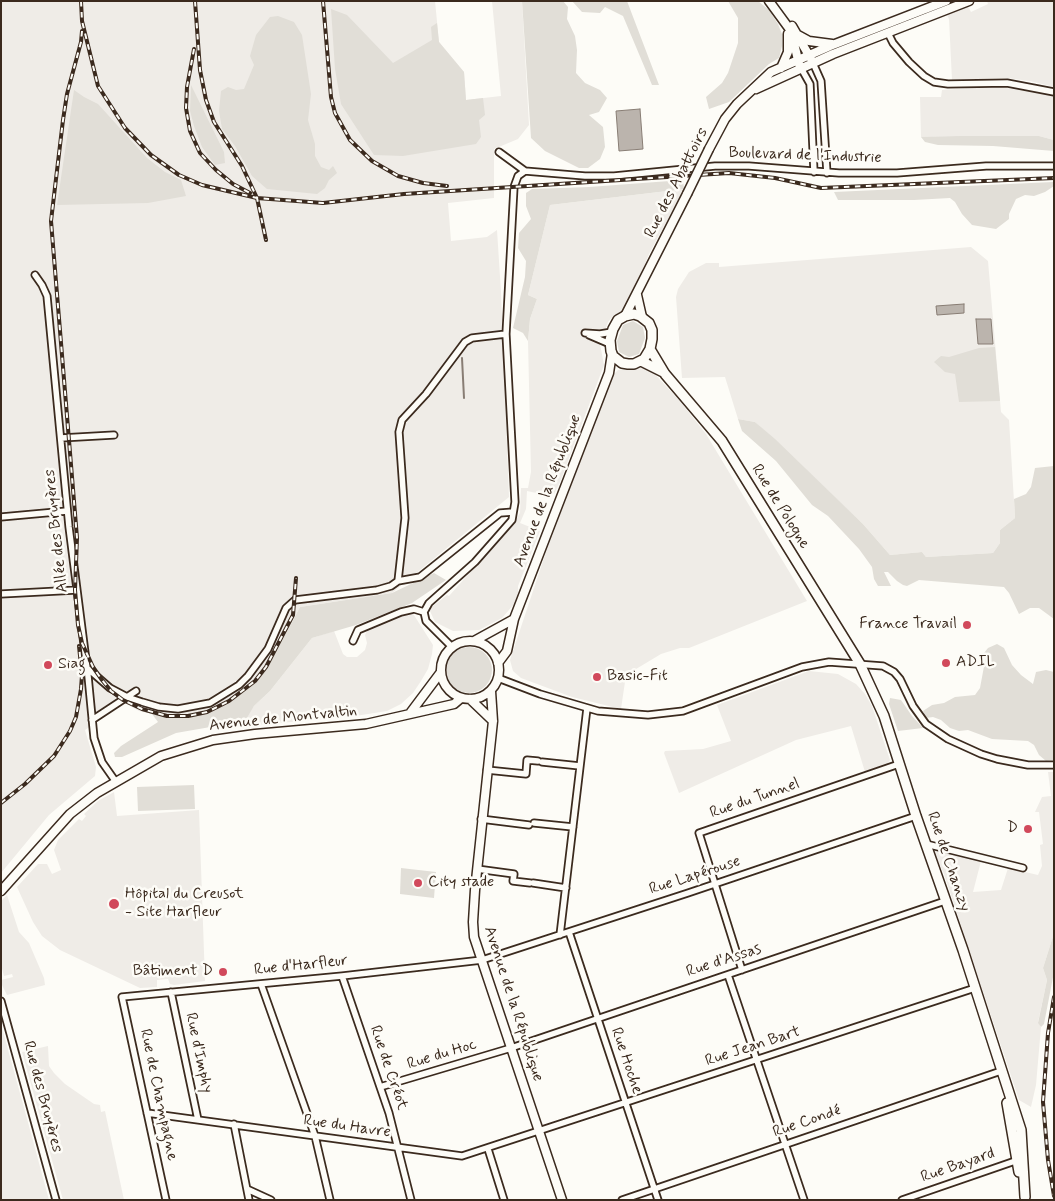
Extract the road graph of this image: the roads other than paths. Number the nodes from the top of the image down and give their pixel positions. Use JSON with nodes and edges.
{"nodes":[{"id":1,"x":769,"y":1,"type":"edge"},
{"id":2,"x":946,"y":1,"type":"edge"},
{"id":3,"x":969,"y":1,"type":"edge"},
{"id":4,"x":778,"y":12,"type":"junction"},
{"id":5,"x":785,"y":22,"type":"junction"},
{"id":6,"x":888,"y":32,"type":"junction"},
{"id":7,"x":798,"y":35,"type":"junction"},
{"id":8,"x":834,"y":44,"type":"junction"},
{"id":9,"x":811,"y":59,"type":"junction"},
{"id":10,"x":800,"y":65,"type":"junction"},
{"id":11,"x":781,"y":68,"type":"junction"},
{"id":12,"x":752,"y":90,"type":"junction"},
{"id":13,"x":1054,"y":92,"type":"edge"},
{"id":14,"x":499,"y":152,"type":"dead end"},
{"id":15,"x":1054,"y":166,"type":"edge"},
{"id":16,"x":525,"y":170,"type":"junction"},
{"id":17,"x":814,"y":172,"type":"junction"},
{"id":18,"x":827,"y":172,"type":"junction"},
{"id":19,"x":35,"y":275,"type":"dead end"},
{"id":20,"x":637,"y":295,"type":"junction"},
{"id":21,"x":625,"y":316,"type":"junction"},
{"id":22,"x":642,"y":317,"type":"junction"},
{"id":23,"x":612,"y":332,"type":"junction"},
{"id":24,"x":506,"y":334,"type":"junction"},
{"id":25,"x":611,"y":348,"type":"junction"},
{"id":26,"x":650,"y":350,"type":"junction"},
{"id":27,"x":641,"y":361,"type":"junction"},
{"id":28,"x":623,"y":363,"type":"junction"},
{"id":29,"x":609,"y":373,"type":"junction"},
{"id":30,"x":665,"y":374,"type":"junction"},
{"id":31,"x":114,"y":435,"type":"dead end"},
{"id":32,"x":60,"y":438,"type":"junction"},
{"id":33,"x":67,"y":511,"type":"junction"},
{"id":34,"x":513,"y":512,"type":"junction"},
{"id":35,"x":1,"y":517,"type":"edge"},
{"id":36,"x":398,"y":581,"type":"junction"},
{"id":37,"x":77,"y":590,"type":"junction"},
{"id":38,"x":1,"y":594,"type":"edge"},
{"id":39,"x":424,"y":612,"type":"junction"},
{"id":40,"x":514,"y":619,"type":"junction"},
{"id":41,"x":353,"y":641,"type":"dead end"},
{"id":42,"x":474,"y":641,"type":"junction"},
{"id":43,"x":452,"y":647,"type":"junction"},
{"id":44,"x":498,"y":663,"type":"junction"},
{"id":45,"x":860,"y":664,"type":"junction"},
{"id":46,"x":87,"y":668,"type":"junction"},
{"id":47,"x":440,"y":672,"type":"junction"},
{"id":48,"x":498,"y":678,"type":"junction"},
{"id":49,"x":491,"y":690,"type":"junction"},
{"id":50,"x":136,"y":691,"type":"dead end"},
{"id":51,"x":127,"y":697,"type":"junction"},
{"id":52,"x":461,"y":698,"type":"junction"},
{"id":53,"x":470,"y":699,"type":"junction"},
{"id":54,"x":587,"y":708,"type":"junction"},
{"id":55,"x":411,"y":712,"type":"junction"},
{"id":56,"x":92,"y":720,"type":"junction"},
{"id":57,"x":493,"y":721,"type":"junction"},
{"id":58,"x":899,"y":764,"type":"junction"},
{"id":59,"x":1054,"y":765,"type":"edge"},
{"id":60,"x":580,"y":766,"type":"junction"},
{"id":61,"x":487,"y":770,"type":"junction"},
{"id":62,"x":116,"y":782,"type":"junction"},
{"id":63,"x":916,"y":816,"type":"junction"},
{"id":64,"x":482,"y":819,"type":"junction"},
{"id":65,"x":573,"y":827,"type":"junction"},
{"id":66,"x":926,"y":844,"type":"junction"},
{"id":67,"x":1023,"y":868,"type":"dead end"},
{"id":68,"x":477,"y":869,"type":"junction"},
{"id":69,"x":714,"y":884,"type":"junction"},
{"id":70,"x":566,"y":888,"type":"junction"},
{"id":71,"x":1,"y":891,"type":"edge"},
{"id":72,"x":946,"y":901,"type":"junction"},
{"id":73,"x":569,"y":932,"type":"junction"},
{"id":74,"x":560,"y":935,"type":"junction"},
{"id":75,"x":482,"y":960,"type":"junction"},
{"id":76,"x":742,"y":970,"type":"junction"},
{"id":77,"x":728,"y":975,"type":"junction"},
{"id":78,"x":342,"y":976,"type":"junction"},
{"id":79,"x":261,"y":984,"type":"junction"},
{"id":80,"x":975,"y":988,"type":"junction"},
{"id":81,"x":171,"y":992,"type":"junction"},
{"id":82,"x":122,"y":996,"type":"joint"},
{"id":83,"x":1,"y":1001,"type":"edge"},
{"id":84,"x":596,"y":1018,"type":"junction"},
{"id":85,"x":511,"y":1048,"type":"junction"},
{"id":86,"x":756,"y":1060,"type":"junction"},
{"id":87,"x":1001,"y":1071,"type":"junction"},
{"id":88,"x":380,"y":1087,"type":"junction"},
{"id":89,"x":626,"y":1103,"type":"junction"},
{"id":90,"x":147,"y":1113,"type":"junction"},
{"id":91,"x":198,"y":1120,"type":"junction"},
{"id":92,"x":234,"y":1124,"type":"junction"},
{"id":93,"x":540,"y":1131,"type":"junction"},
{"id":94,"x":315,"y":1136,"type":"junction"},
{"id":95,"x":785,"y":1144,"type":"junction"},
{"id":96,"x":399,"y":1149,"type":"junction"},
{"id":97,"x":488,"y":1149,"type":"junction"},
{"id":98,"x":1020,"y":1160,"type":"junction"},
{"id":99,"x":247,"y":1189,"type":"junction"},
{"id":100,"x":654,"y":1189,"type":"junction"},
{"id":101,"x":1026,"y":1198,"type":"edge"},
{"id":102,"x":56,"y":1200,"type":"edge"},
{"id":103,"x":166,"y":1200,"type":"edge"},
{"id":104,"x":249,"y":1200,"type":"edge"},
{"id":105,"x":271,"y":1200,"type":"edge"},
{"id":106,"x":330,"y":1200,"type":"edge"},
{"id":107,"x":411,"y":1200,"type":"edge"},
{"id":108,"x":504,"y":1200,"type":"edge"},
{"id":109,"x":562,"y":1200,"type":"edge"},
{"id":110,"x":622,"y":1200,"type":"edge"},
{"id":111,"x":658,"y":1200,"type":"edge"},
{"id":112,"x":804,"y":1200,"type":"edge"},
{"id":113,"x":902,"y":1200,"type":"edge"}],
"edges":[{"from":1,"to":4,"type":"street"},
{"from":2,"to":8,"type":"street"},
{"from":3,"to":6,"type":"street"},
{"from":4,"to":5,"type":"street"},
{"from":4,"to":7,"type":"street"},
{"from":5,"to":10,"type":"street"},
{"from":5,"to":11,"type":"street"},
{"from":6,"to":9,"type":"street"},
{"from":6,"to":13,"type":"street"},
{"from":7,"to":8,"type":"street"},
{"from":7,"to":9,"type":"street"},
{"from":8,"to":9,"type":"street"},
{"from":9,"to":10,"type":"street"},
{"from":9,"to":18,"type":"street"},
{"from":10,"to":11,"type":"street","name":"Rue des Abattoirs"},
{"from":10,"to":12,"type":"street"},
{"from":10,"to":17,"type":"street"},
{"from":11,"to":12,"type":"street","name":"Rue des Abattoirs"},
{"from":12,"to":20,"type":"street","name":"Rue des Abattoirs","bridge":true},
{"from":14,"to":16,"type":"street","name":"Boulevard de l'Industrie"},
{"from":15,"to":18,"type":"street","name":"Boulevard de l'Industrie"},
{"from":16,"to":17,"type":"street","name":"Boulevard de l'Industrie"},
{"from":16,"to":24,"type":"street"},
{"from":17,"to":18,"type":"street","name":"Boulevard de l'Industrie"},
{"from":19,"to":32,"type":"street","name":"Allée des Bruyères"},
{"from":20,"to":21,"type":"street","name":"Rue des Abattoirs"},
{"from":20,"to":22,"type":"street"},
{"from":21,"to":22,"type":"main road"},
{"from":21,"to":23,"type":"main road"},
{"from":22,"to":26,"type":"main road"},
{"from":23,"to":25,"type":"main road"},
{"from":23,"to":25,"type":"street"},
{"from":24,"to":34,"type":"street"},
{"from":24,"to":36,"type":"street"},
{"from":25,"to":28,"type":"main road"},
{"from":25,"to":29,"type":"street","name":"Avenue de la République"},
{"from":26,"to":27,"type":"main road"},
{"from":26,"to":30,"type":"main road","name":"Rue de Pologne"},
{"from":27,"to":28,"type":"main road"},
{"from":27,"to":30,"type":"main road","name":"Rue de Pologne"},
{"from":28,"to":29,"type":"street"},
{"from":29,"to":40,"type":"street","name":"Avenue de la République"},
{"from":30,"to":45,"type":"main road","name":"Rue de Pologne"},
{"from":31,"to":32,"type":"street"},
{"from":32,"to":33,"type":"street","name":"Allée des Bruyères"},
{"from":33,"to":35,"type":"street"},
{"from":33,"to":37,"type":"street","name":"Allée des Bruyères"},
{"from":34,"to":36,"type":"street"},
{"from":34,"to":39,"type":"street"},
{"from":36,"to":51,"type":"street"},
{"from":37,"to":38,"type":"street"},
{"from":37,"to":46,"type":"street","name":"Allée des Bruyères"},
{"from":39,"to":41,"type":"street"},
{"from":39,"to":43,"type":"street"},
{"from":40,"to":42,"type":"street"},
{"from":40,"to":44,"type":"street","name":"Avenue de la République"},
{"from":42,"to":43,"type":"street"},
{"from":42,"to":44,"type":"street"},
{"from":43,"to":47,"type":"street"},
{"from":44,"to":48,"type":"street"},
{"from":45,"to":54,"type":"street"},
{"from":45,"to":58,"type":"main road","name":"Rue de Chanzy"},
{"from":45,"to":59,"type":"street"},
{"from":46,"to":51,"type":"street"},
{"from":46,"to":56,"type":"street","name":"Allée des Bruyères"},
{"from":47,"to":52,"type":"street"},
{"from":47,"to":55,"type":"street"},
{"from":48,"to":49,"type":"street"},
{"from":48,"to":54,"type":"street"},
{"from":49,"to":53,"type":"street"},
{"from":49,"to":57,"type":"street","name":"Avenue de la République"},
{"from":50,"to":51,"type":"street"},
{"from":51,"to":56,"type":"street"},
{"from":52,"to":53,"type":"street"},
{"from":52,"to":55,"type":"street","name":"Avenue de Montvaltin"},
{"from":53,"to":57,"type":"street"},
{"from":54,"to":60,"type":"street"},
{"from":55,"to":62,"type":"street","name":"Avenue de Montvaltin"},
{"from":56,"to":62,"type":"street","name":"Allée des Bruyères"},
{"from":57,"to":61,"type":"street","name":"Avenue de la République"},
{"from":58,"to":63,"type":"main road","name":"Rue de Chanzy"},
{"from":58,"to":69,"type":"street","name":"Rue du Tunnel"},
{"from":60,"to":61,"type":"street"},
{"from":60,"to":65,"type":"street"},
{"from":61,"to":64,"type":"street","name":"Avenue de la République"},
{"from":62,"to":71,"type":"street","name":"Avenue de Montvaltin"},
{"from":63,"to":66,"type":"main road","name":"Rue de Chanzy"},
{"from":63,"to":69,"type":"street","name":"Rue Lapérouse"},
{"from":64,"to":65,"type":"street"},
{"from":64,"to":68,"type":"street","name":"Avenue de la République"},
{"from":65,"to":70,"type":"street"},
{"from":66,"to":67,"type":"street"},
{"from":66,"to":72,"type":"main road","name":"Rue de Chanzy"},
{"from":68,"to":70,"type":"street"},
{"from":68,"to":75,"type":"street","name":"Avenue de la République"},
{"from":69,"to":73,"type":"street","name":"Rue Lapérouse"},
{"from":69,"to":76,"type":"street","name":"Rue du Tunnel"},
{"from":70,"to":74,"type":"street"},
{"from":72,"to":76,"type":"street","name":"Rue d'Assas"},
{"from":72,"to":80,"type":"main road","name":"Rue de Chanzy"},
{"from":73,"to":74,"type":"street","name":"Rue Lapérouse"},
{"from":73,"to":84,"type":"street","name":"Rue Hoche"},
{"from":74,"to":75,"type":"street","name":"Rue Lapérouse"},
{"from":75,"to":78,"type":"street","name":"Rue d'Harfleur"},
{"from":75,"to":85,"type":"street","name":"Avenue de la République"},
{"from":76,"to":77,"type":"street","name":"Rue d'Assas"},
{"from":77,"to":84,"type":"street","name":"Rue d'Assas"},
{"from":77,"to":86,"type":"street"},
{"from":78,"to":79,"type":"street","name":"Rue d'Harfleur"},
{"from":78,"to":88,"type":"street","name":"Rue de Créot"},
{"from":79,"to":81,"type":"street","name":"Rue d'Harfleur"},
{"from":79,"to":94,"type":"street"},
{"from":80,"to":86,"type":"street","name":"Rue Jean Bart"},
{"from":80,"to":87,"type":"main road","name":"Rue de Chanzy"},
{"from":81,"to":82,"type":"street","name":"Rue d'Harfleur"},
{"from":81,"to":91,"type":"street","name":"Rue d'Imphy"},
{"from":82,"to":90,"type":"street","name":"Rue de Champagne"},
{"from":83,"to":102,"type":"street","name":"Rue des Bruyères"},
{"from":84,"to":85,"type":"street","name":"Rue d'Assas"},
{"from":84,"to":89,"type":"street","name":"Rue Hoche"},
{"from":85,"to":88,"type":"street","name":"Rue du Hoc"},
{"from":85,"to":93,"type":"street","name":"Avenue de la République"},
{"from":86,"to":89,"type":"street","name":"Rue Jean Bart"},
{"from":86,"to":95,"type":"street"},
{"from":87,"to":95,"type":"street","name":"Rue Condé"},
{"from":87,"to":98,"type":"main road","name":"Rue de Chanzy"},
{"from":88,"to":96,"type":"street","name":"Rue de Créot"},
{"from":89,"to":93,"type":"street","name":"Rue Jean Bart"},
{"from":89,"to":100,"type":"street","name":"Rue Hoche"},
{"from":90,"to":91,"type":"street","name":"Rue du Havre"},
{"from":90,"to":103,"type":"street","name":"Rue de Champagne"},
{"from":91,"to":92,"type":"street","name":"Rue du Havre"},
{"from":92,"to":94,"type":"street","name":"Rue du Havre"},
{"from":92,"to":99,"type":"street"},
{"from":93,"to":97,"type":"street","name":"Rue du Havre"},
{"from":93,"to":109,"type":"street","name":"Avenue de la République"},
{"from":94,"to":96,"type":"street","name":"Rue du Havre"},
{"from":94,"to":106,"type":"street"},
{"from":95,"to":100,"type":"street","name":"Rue Condé"},
{"from":95,"to":112,"type":"street"},
{"from":96,"to":97,"type":"street","name":"Rue du Havre"},
{"from":96,"to":107,"type":"street","name":"Rue de Créot"},
{"from":97,"to":108,"type":"street"},
{"from":98,"to":101,"type":"main road","name":"Rue de Chanzy"},
{"from":98,"to":113,"type":"street","name":"Rue Bayard"},
{"from":99,"to":104,"type":"street"},
{"from":99,"to":105,"type":"street"},
{"from":100,"to":110,"type":"street","name":"Rue Condé"},
{"from":100,"to":111,"type":"street","name":"Rue Hoche"}]}
